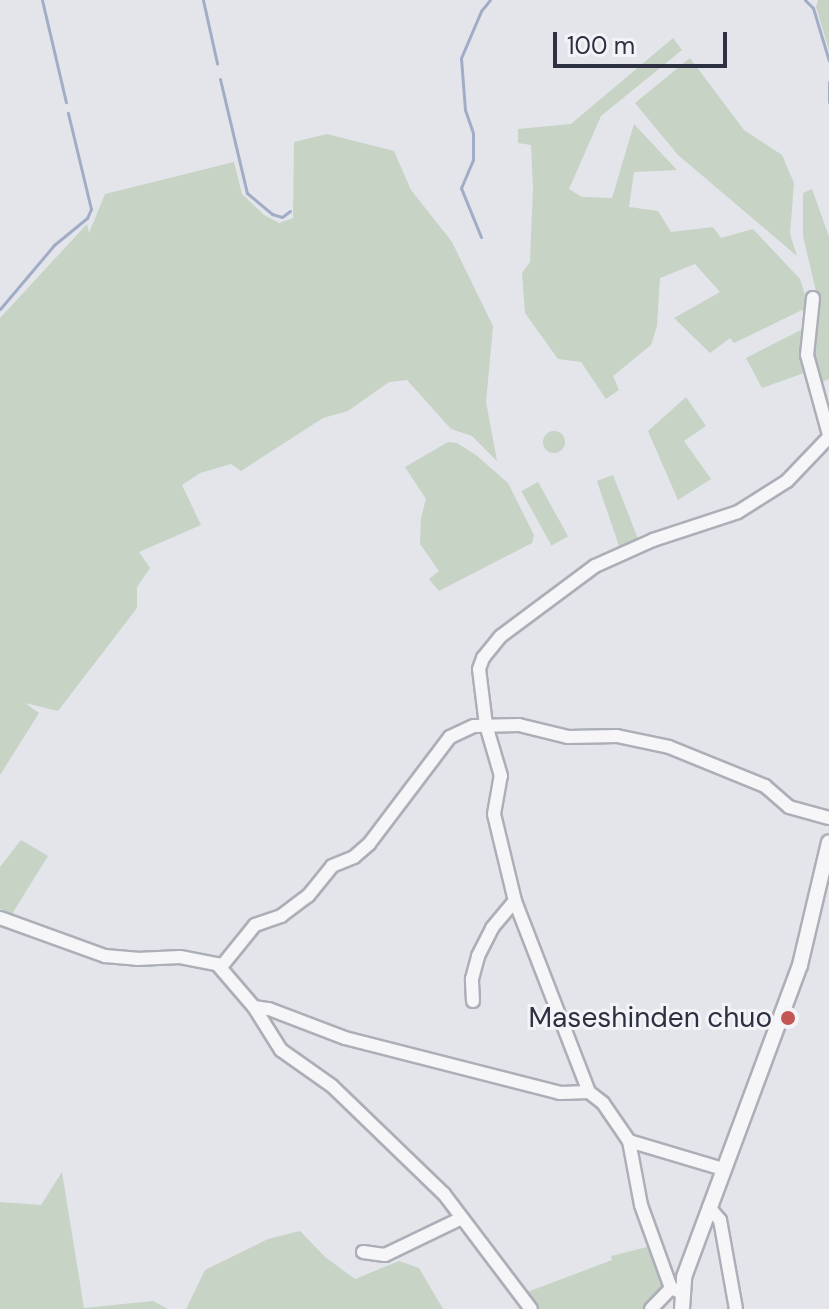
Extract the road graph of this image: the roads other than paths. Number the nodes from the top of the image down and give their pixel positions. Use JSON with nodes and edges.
{"nodes":[{"id":1,"x":813,"y":298,"type":"dead end"},
{"id":2,"x":829,"y":436,"type":"edge"},
{"id":3,"x":486,"y":725,"type":"junction"},
{"id":4,"x":829,"y":818,"type":"edge"},
{"id":5,"x":829,"y":842,"type":"edge"},
{"id":6,"x":515,"y":901,"type":"junction"},
{"id":7,"x":0,"y":918,"type":"edge"},
{"id":8,"x":221,"y":967,"type":"junction"},
{"id":9,"x":473,"y":1001,"type":"dead end"},
{"id":10,"x":254,"y":1007,"type":"junction"},
{"id":11,"x":589,"y":1092,"type":"junction"},
{"id":12,"x":629,"y":1141,"type":"junction"},
{"id":13,"x":723,"y":1169,"type":"junction"},
{"id":14,"x":709,"y":1207,"type":"junction"},
{"id":15,"x":462,"y":1218,"type":"junction"},
{"id":16,"x":363,"y":1252,"type":"dead end"},
{"id":17,"x":676,"y":1290,"type":"junction"},
{"id":18,"x":531,"y":1309,"type":"edge"},
{"id":19,"x":651,"y":1309,"type":"edge"},
{"id":20,"x":682,"y":1309,"type":"edge"},
{"id":21,"x":736,"y":1309,"type":"edge"}],
"edges":[{"from":1,"to":2,"type":"street"},
{"from":2,"to":3,"type":"street"},
{"from":3,"to":4,"type":"street"},
{"from":3,"to":6,"type":"street"},
{"from":3,"to":8,"type":"street"},
{"from":5,"to":13,"type":"street"},
{"from":6,"to":9,"type":"street"},
{"from":6,"to":11,"type":"street"},
{"from":7,"to":8,"type":"street"},
{"from":8,"to":10,"type":"street"},
{"from":10,"to":11,"type":"street"},
{"from":10,"to":15,"type":"street"},
{"from":11,"to":12,"type":"street"},
{"from":12,"to":13,"type":"street"},
{"from":12,"to":17,"type":"street"},
{"from":13,"to":14,"type":"street"},
{"from":14,"to":17,"type":"street"},
{"from":14,"to":21,"type":"street"},
{"from":15,"to":16,"type":"street"},
{"from":15,"to":18,"type":"street"},
{"from":17,"to":19,"type":"street"},
{"from":17,"to":20,"type":"street"}]}
